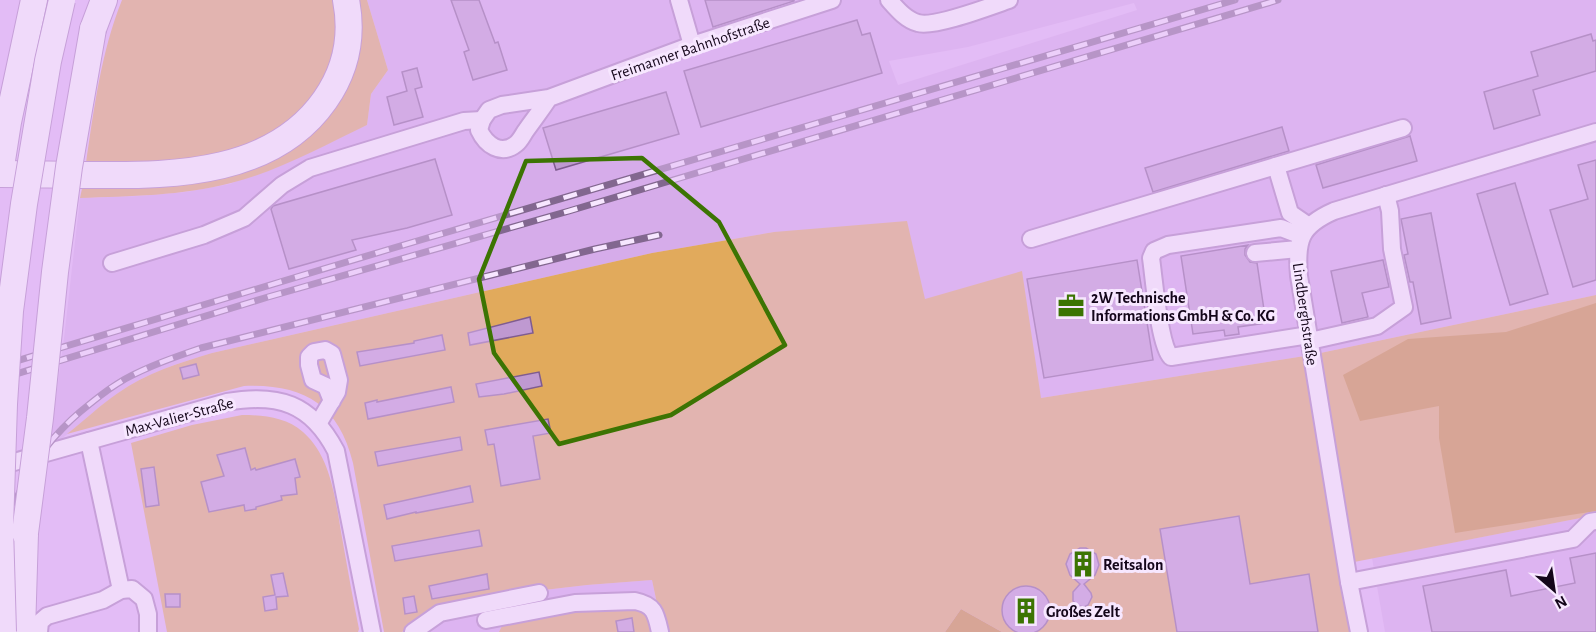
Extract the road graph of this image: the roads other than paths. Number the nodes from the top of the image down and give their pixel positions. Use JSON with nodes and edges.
{"nodes":[{"id":1,"x":34,"y":0,"type":"edge"},
{"id":2,"x":62,"y":0,"type":"edge"},
{"id":3,"x":99,"y":0,"type":"edge"},
{"id":4,"x":104,"y":0,"type":"edge"},
{"id":5,"x":346,"y":0,"type":"edge"},
{"id":6,"x":679,"y":0,"type":"edge"},
{"id":7,"x":832,"y":0,"type":"edge"},
{"id":8,"x":889,"y":0,"type":"edge"},
{"id":9,"x":1009,"y":0,"type":"edge"},
{"id":10,"x":93,"y":29,"type":"junction"},
{"id":11,"x":692,"y":45,"type":"junction"},
{"id":12,"x":549,"y":98,"type":"junction"},
{"id":13,"x":482,"y":120,"type":"junction"},
{"id":14,"x":1403,"y":128,"type":"dead end"},
{"id":15,"x":1596,"y":132,"type":"edge"},
{"id":16,"x":1276,"y":166,"type":"junction"},
{"id":17,"x":0,"y":173,"type":"edge"},
{"id":18,"x":1386,"y":195,"type":"junction"},
{"id":19,"x":1303,"y":237,"type":"junction"},
{"id":20,"x":1031,"y":239,"type":"dead end"},
{"id":21,"x":1255,"y":253,"type":"dead end"},
{"id":22,"x":112,"y":263,"type":"dead end"},
{"id":23,"x":1309,"y":338,"type":"junction"},
{"id":24,"x":332,"y":401,"type":"dead end"},
{"id":25,"x":318,"y":424,"type":"junction"},
{"id":26,"x":89,"y":441,"type":"junction"},
{"id":27,"x":0,"y":466,"type":"edge"},
{"id":28,"x":1596,"y":521,"type":"edge"},
{"id":29,"x":1349,"y":582,"type":"junction"},
{"id":30,"x":121,"y":590,"type":"junction"},
{"id":31,"x":539,"y":593,"type":"dead end"},
{"id":32,"x":486,"y":619,"type":"edge"},
{"id":33,"x":3,"y":632,"type":"edge"},
{"id":34,"x":22,"y":632,"type":"edge"},
{"id":35,"x":39,"y":632,"type":"edge"},
{"id":36,"x":148,"y":632,"type":"edge"},
{"id":37,"x":372,"y":632,"type":"edge"},
{"id":38,"x":413,"y":632,"type":"edge"},
{"id":39,"x":660,"y":632,"type":"edge"},
{"id":40,"x":1359,"y":632,"type":"edge"}],
"edges":[{"from":1,"to":17,"type":"highway"},
{"from":2,"to":33,"type":"highway","bridge":true},
{"from":3,"to":10,"type":"highway"},
{"from":4,"to":10,"type":"highway"},
{"from":5,"to":17,"type":"highway","bridge":true},
{"from":6,"to":11,"type":"street"},
{"from":7,"to":11,"type":"street","name":"Freimanner Bahnhofstraße"},
{"from":8,"to":9,"type":"street"},
{"from":10,"to":34,"type":"highway","bridge":true},
{"from":11,"to":12,"type":"street","name":"Freimanner Bahnhofstraße"},
{"from":12,"to":13,"type":"street","name":"Freimanner Bahnhofstraße"},
{"from":12,"to":13,"type":"street"},
{"from":13,"to":22,"type":"street"},
{"from":14,"to":16,"type":"street"},
{"from":15,"to":18,"type":"street"},
{"from":16,"to":19,"type":"street"},
{"from":16,"to":20,"type":"street"},
{"from":18,"to":19,"type":"street"},
{"from":18,"to":23,"type":"street"},
{"from":19,"to":21,"type":"street"},
{"from":19,"to":23,"type":"street","name":"Lindberghstraße"},
{"from":19,"to":23,"type":"street"},
{"from":23,"to":29,"type":"street","name":"Lindberghstraße"},
{"from":24,"to":25,"type":"street"},
{"from":25,"to":26,"type":"street","name":"Max-Valier-Straße"},
{"from":25,"to":37,"type":"street","name":"Max-Valier-Straße"},
{"from":26,"to":27,"type":"street","name":"Max-Valier-Straße"},
{"from":26,"to":30,"type":"street"},
{"from":28,"to":29,"type":"street"},
{"from":29,"to":40,"type":"street","name":"Lindberghstraße"},
{"from":30,"to":35,"type":"street"},
{"from":30,"to":36,"type":"street"},
{"from":31,"to":32,"type":"street"},
{"from":32,"to":38,"type":"street"},
{"from":32,"to":39,"type":"street"}]}
